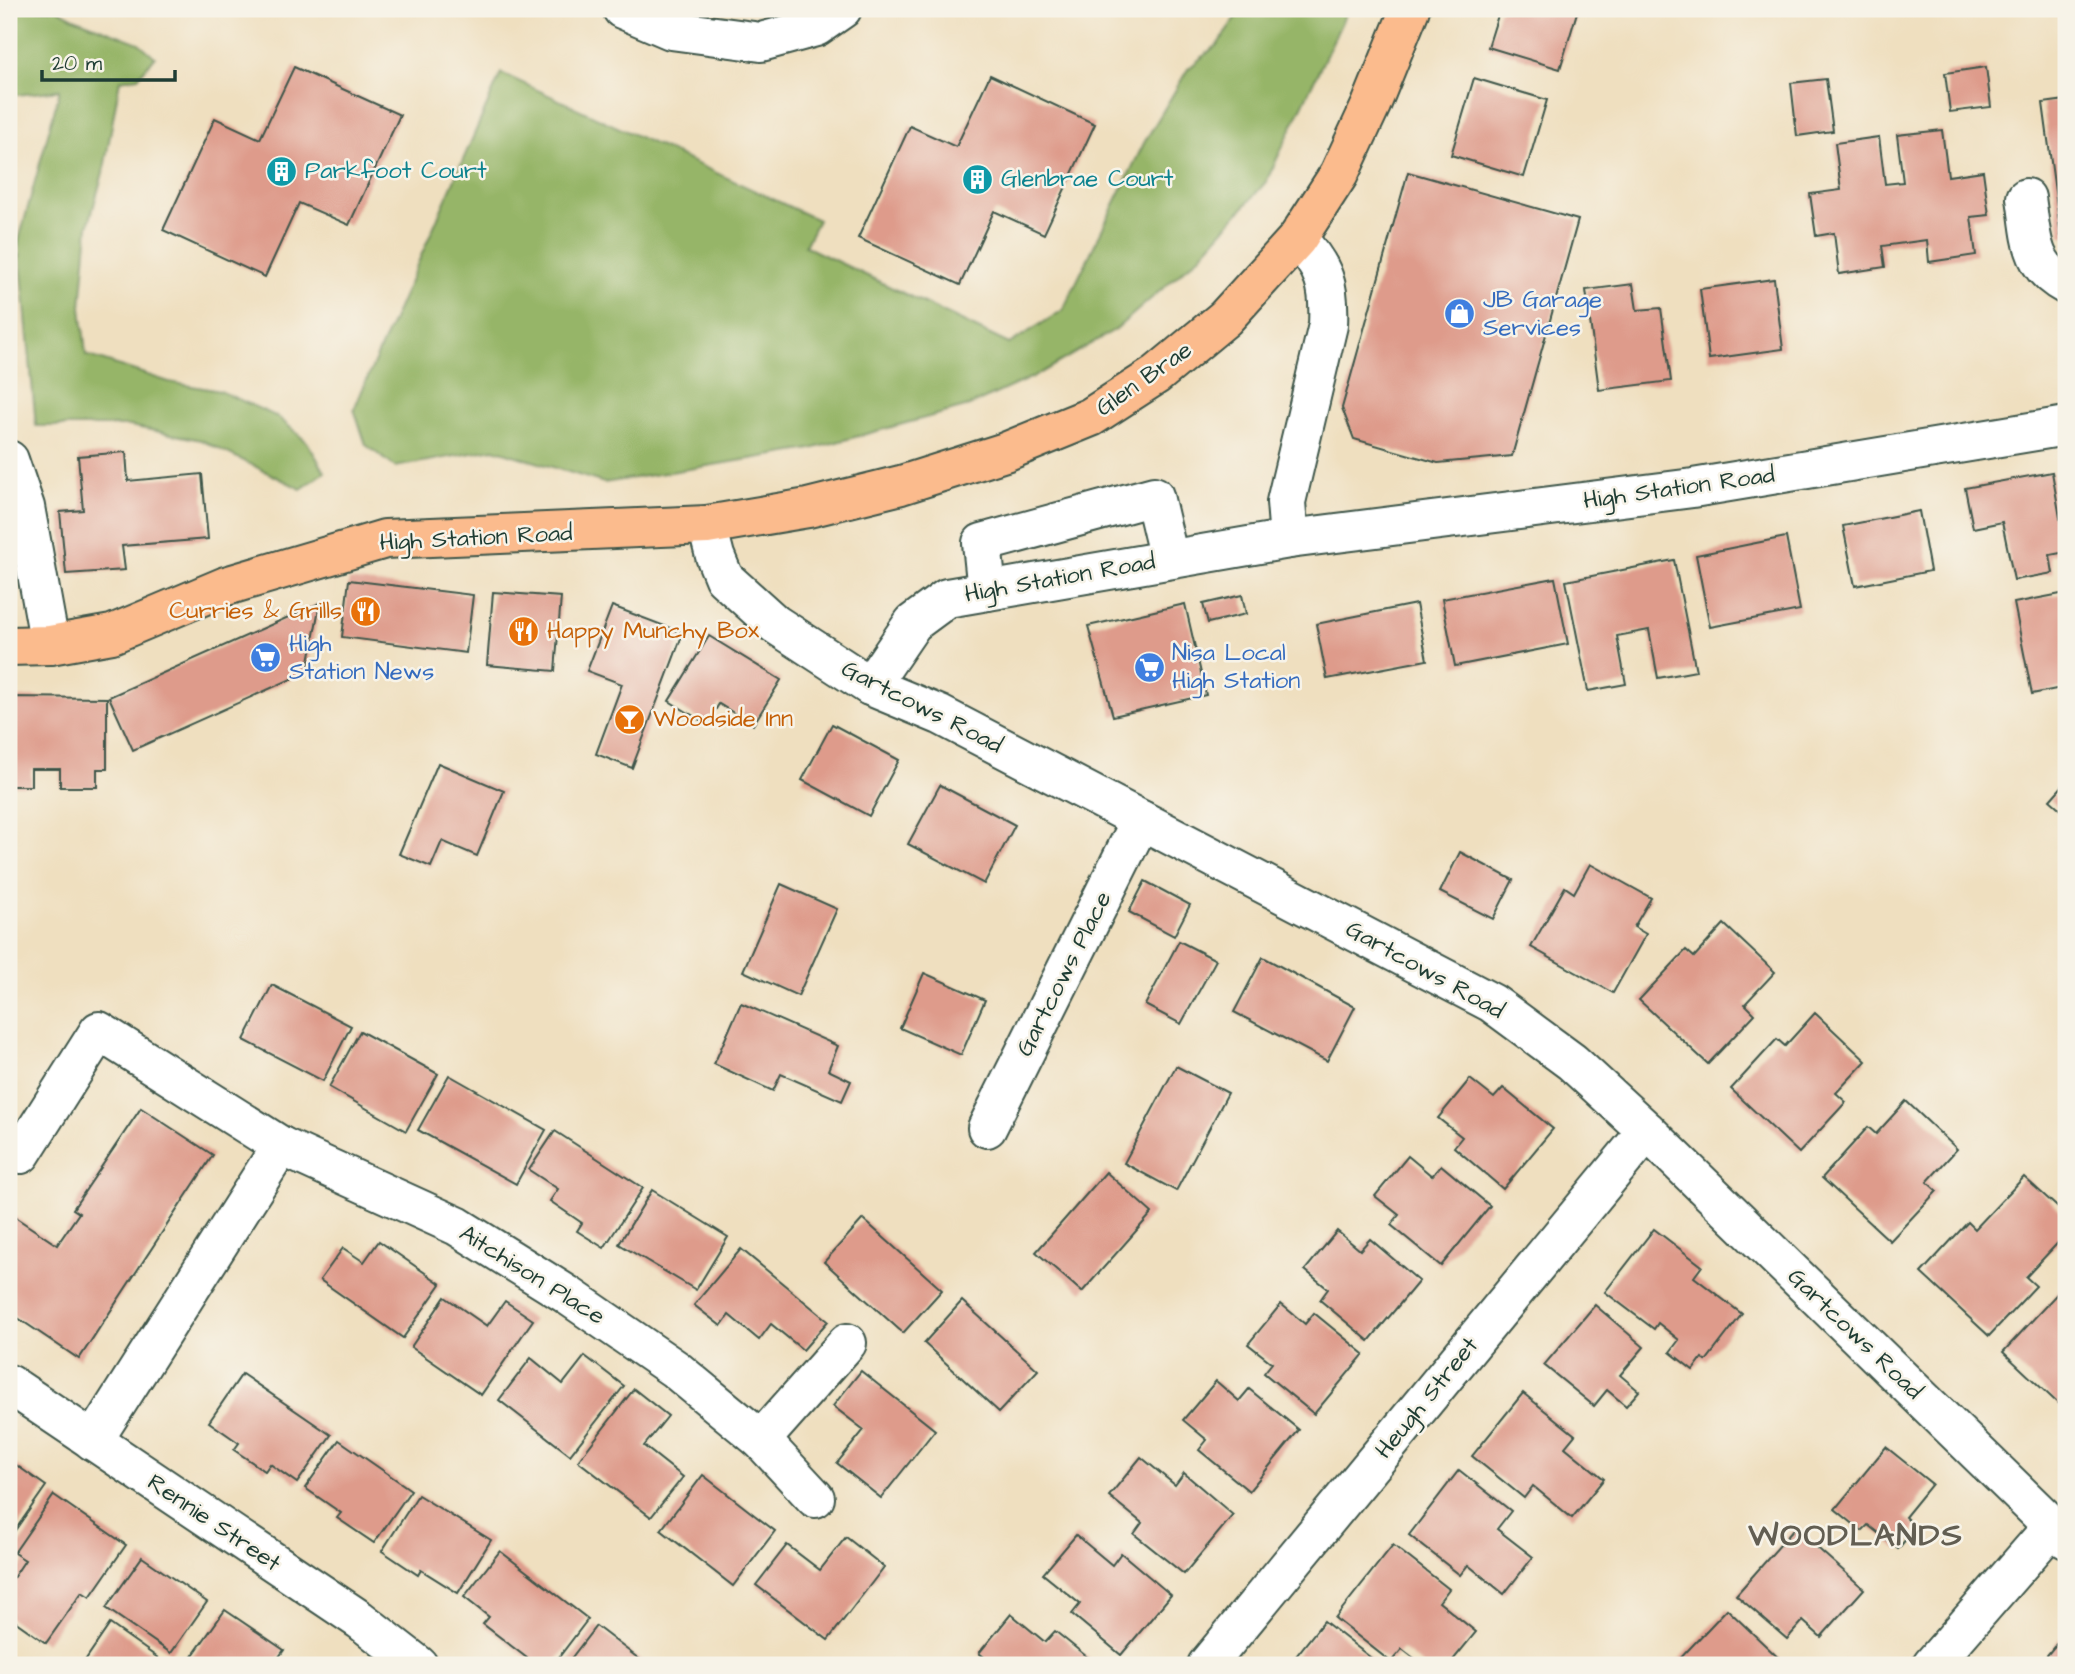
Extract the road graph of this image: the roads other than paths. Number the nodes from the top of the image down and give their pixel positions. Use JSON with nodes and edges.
{"nodes":[{"id":1,"x":622,"y":9,"type":"edge"},
{"id":2,"x":842,"y":9,"type":"edge"},
{"id":3,"x":1410,"y":9,"type":"edge"},
{"id":4,"x":2026,"y":198,"type":"dead end"},
{"id":5,"x":1297,"y":239,"type":"junction"},
{"id":6,"x":2066,"y":285,"type":"edge"},
{"id":7,"x":2066,"y":426,"type":"edge"},
{"id":8,"x":9,"y":460,"type":"edge"},
{"id":9,"x":707,"y":525,"type":"junction"},
{"id":10,"x":1289,"y":539,"type":"junction"},
{"id":11,"x":1169,"y":559,"type":"junction"},
{"id":12,"x":987,"y":591,"type":"junction"},
{"id":13,"x":50,"y":645,"type":"junction"},
{"id":14,"x":9,"y":646,"type":"edge"},
{"id":15,"x":870,"y":686,"type":"junction"},
{"id":16,"x":1142,"y":820,"type":"junction"},
{"id":17,"x":987,"y":1128,"type":"dead end"},
{"id":18,"x":1647,"y":1131,"type":"junction"},
{"id":19,"x":281,"y":1146,"type":"junction"},
{"id":20,"x":9,"y":1147,"type":"edge"},
{"id":21,"x":847,"y":1343,"type":"dead end"},
{"id":22,"x":9,"y":1384,"type":"edge"},
{"id":23,"x":761,"y":1440,"type":"junction"},
{"id":24,"x":93,"y":1441,"type":"junction"},
{"id":25,"x":815,"y":1499,"type":"dead end"},
{"id":26,"x":2059,"y":1533,"type":"edge"},
{"id":27,"x":418,"y":1665,"type":"edge"},
{"id":28,"x":1207,"y":1665,"type":"edge"},
{"id":29,"x":1932,"y":1665,"type":"edge"}],
"edges":[{"from":1,"to":2,"type":"street"},
{"from":3,"to":5,"type":"main road","name":"Glen Brae"},
{"from":4,"to":6,"type":"street"},
{"from":5,"to":9,"type":"main road","name":"Glen Brae"},
{"from":5,"to":10,"type":"street"},
{"from":7,"to":10,"type":"street","name":"High Station Road"},
{"from":8,"to":13,"type":"street"},
{"from":9,"to":13,"type":"main road","name":"High Station Road"},
{"from":9,"to":15,"type":"street","name":"Gartcows Road"},
{"from":10,"to":11,"type":"street","name":"High Station Road"},
{"from":11,"to":12,"type":"street","name":"High Station Road"},
{"from":11,"to":12,"type":"street"},
{"from":12,"to":15,"type":"street","name":"High Station Road"},
{"from":13,"to":14,"type":"main road","name":"High Station Road"},
{"from":15,"to":16,"type":"street","name":"Gartcows Road"},
{"from":16,"to":17,"type":"street","name":"Gartcows Place"},
{"from":16,"to":18,"type":"street","name":"Gartcows Road"},
{"from":18,"to":26,"type":"street","name":"Gartcows Road"},
{"from":18,"to":28,"type":"street","name":"Heugh Street"},
{"from":19,"to":20,"type":"street","name":"Aitchison Place"},
{"from":19,"to":23,"type":"street","name":"Aitchison Place"},
{"from":19,"to":24,"type":"street"},
{"from":21,"to":23,"type":"street"},
{"from":22,"to":24,"type":"street","name":"Rennie Street"},
{"from":23,"to":25,"type":"street","name":"Aitchison Place"},
{"from":24,"to":27,"type":"street","name":"Rennie Street"},
{"from":26,"to":29,"type":"street"}]}
